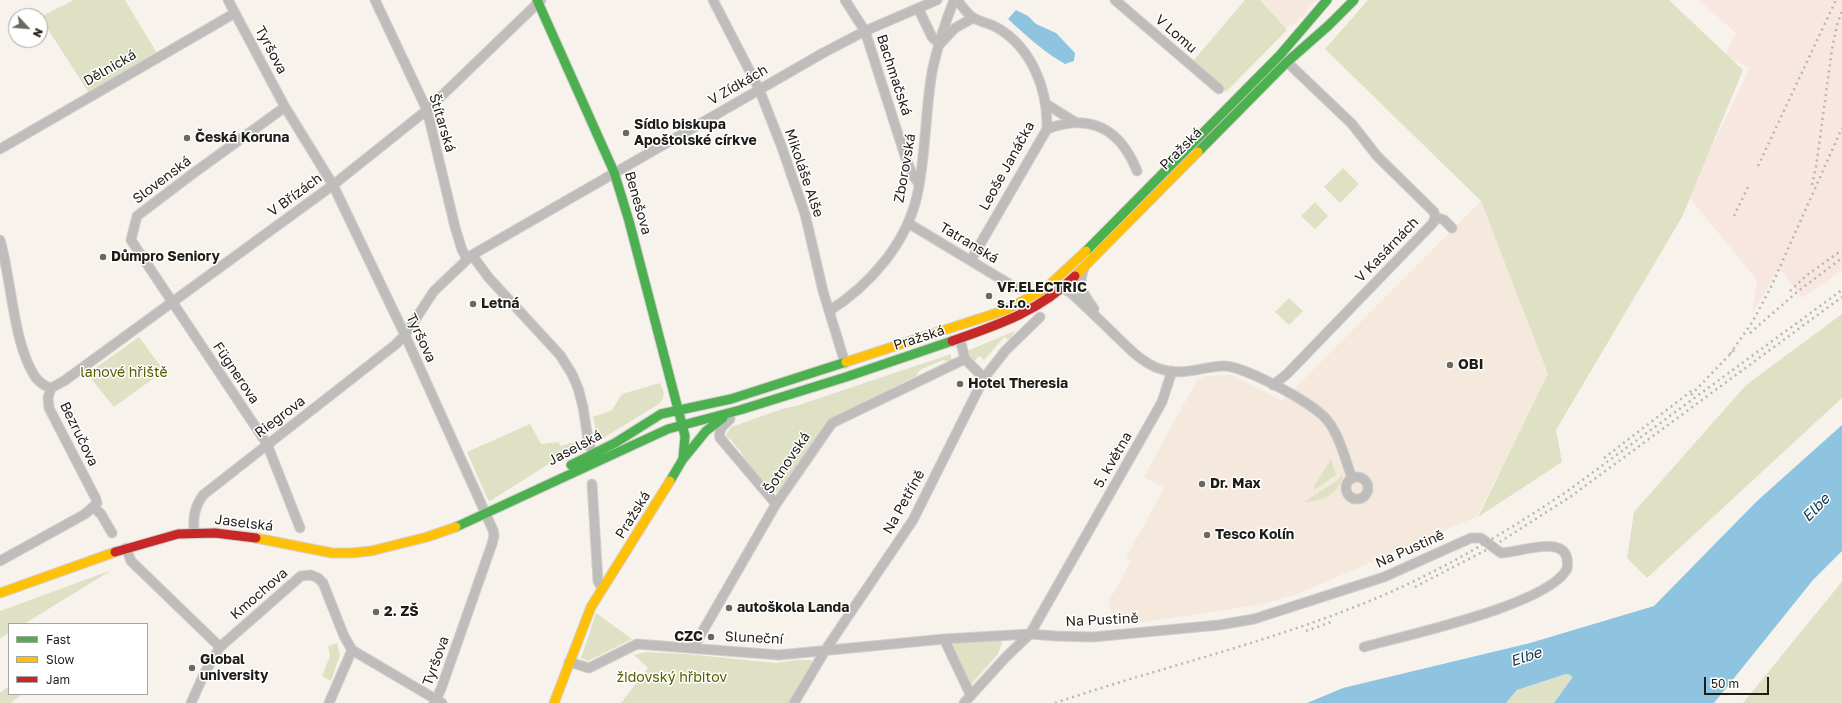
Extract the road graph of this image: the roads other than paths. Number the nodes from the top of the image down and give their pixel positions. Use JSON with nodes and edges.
{"nodes":[{"id":1,"x":228,"y":0,"type":"edge"},
{"id":2,"x":374,"y":0,"type":"edge"},
{"id":3,"x":713,"y":0,"type":"edge"},
{"id":4,"x":845,"y":0,"type":"edge"},
{"id":5,"x":937,"y":0,"type":"edge"},
{"id":6,"x":954,"y":0,"type":"edge"},
{"id":7,"x":958,"y":0,"type":"edge"},
{"id":8,"x":1115,"y":0,"type":"edge"},
{"id":9,"x":1327,"y":0,"type":"edge"},
{"id":10,"x":1354,"y":0,"type":"edge"},
{"id":11,"x":538,"y":1,"type":"edge"},
{"id":12,"x":918,"y":8,"type":"junction"},
{"id":13,"x":235,"y":13,"type":"junction"},
{"id":14,"x":973,"y":18,"type":"junction"},
{"id":15,"x":865,"y":30,"type":"junction"},
{"id":16,"x":940,"y":44,"type":"junction"},
{"id":17,"x":1287,"y":62,"type":"junction"},
{"id":18,"x":759,"y":89,"type":"junction"},
{"id":19,"x":1220,"y":89,"type":"dead end"},
{"id":20,"x":1046,"y":104,"type":"junction"},
{"id":21,"x":286,"y":107,"type":"junction"},
{"id":22,"x":427,"y":110,"type":"junction"},
{"id":23,"x":1075,"y":122,"type":"junction"},
{"id":24,"x":1046,"y":129,"type":"junction"},
{"id":25,"x":0,"y":149,"type":"edge"},
{"id":26,"x":1137,"y":171,"type":"dead end"},
{"id":27,"x":614,"y":172,"type":"junction"},
{"id":28,"x":919,"y":184,"type":"junction"},
{"id":29,"x":333,"y":185,"type":"junction"},
{"id":30,"x":1435,"y":217,"type":"junction"},
{"id":31,"x":908,"y":223,"type":"junction"},
{"id":32,"x":1452,"y":228,"type":"dead end"},
{"id":33,"x":0,"y":240,"type":"edge"},
{"id":34,"x":469,"y":257,"type":"junction"},
{"id":35,"x":971,"y":260,"type":"junction"},
{"id":36,"x":1084,"y":267,"type":"junction"},
{"id":37,"x":1068,"y":269,"type":"junction"},
{"id":38,"x":1016,"y":288,"type":"dead end"},
{"id":39,"x":1063,"y":288,"type":"junction"},
{"id":40,"x":1045,"y":289,"type":"junction"},
{"id":41,"x":172,"y":302,"type":"junction"},
{"id":42,"x":829,"y":311,"type":"junction"},
{"id":43,"x":1040,"y":317,"type":"dead end"},
{"id":44,"x":1103,"y":324,"type":"junction"},
{"id":45,"x":405,"y":335,"type":"junction"},
{"id":46,"x":960,"y":339,"type":"junction"},
{"id":47,"x":965,"y":359,"type":"junction"},
{"id":48,"x":845,"y":363,"type":"junction"},
{"id":49,"x":1172,"y":371,"type":"junction"},
{"id":50,"x":984,"y":378,"type":"junction"},
{"id":51,"x":1273,"y":385,"type":"junction"},
{"id":52,"x":51,"y":388,"type":"junction"},
{"id":53,"x":678,"y":410,"type":"junction"},
{"id":54,"x":737,"y":411,"type":"junction"},
{"id":55,"x":682,"y":425,"type":"junction"},
{"id":56,"x":267,"y":444,"type":"junction"},
{"id":57,"x":594,"y":452,"type":"junction"},
{"id":58,"x":683,"y":459,"type":"junction"},
{"id":59,"x":1352,"y":478,"type":"dead end"},
{"id":60,"x":592,"y":484,"type":"dead end"},
{"id":61,"x":776,"y":504,"type":"junction"},
{"id":62,"x":93,"y":507,"type":"junction"},
{"id":63,"x":486,"y":513,"type":"junction"},
{"id":64,"x":300,"y":528,"type":"dead end"},
{"id":65,"x":194,"y":533,"type":"junction"},
{"id":66,"x":112,"y":534,"type":"dead end"},
{"id":67,"x":126,"y":548,"type":"junction"},
{"id":68,"x":0,"y":561,"type":"edge"},
{"id":69,"x":602,"y":588,"type":"junction"},
{"id":70,"x":0,"y":593,"type":"edge"},
{"id":71,"x":1030,"y":634,"type":"junction"},
{"id":72,"x":944,"y":639,"type":"junction"},
{"id":73,"x":220,"y":647,"type":"junction"},
{"id":74,"x":1364,"y":647,"type":"dead end"},
{"id":75,"x":693,"y":648,"type":"junction"},
{"id":76,"x":826,"y":649,"type":"junction"},
{"id":77,"x":352,"y":650,"type":"junction"},
{"id":78,"x":569,"y":662,"type":"junction"},
{"id":79,"x":968,"y":700,"type":"edge"},
{"id":80,"x":437,"y":702,"type":"edge"},
{"id":81,"x":191,"y":703,"type":"edge"},
{"id":82,"x":329,"y":703,"type":"edge"},
{"id":83,"x":554,"y":703,"type":"edge"},
{"id":84,"x":794,"y":703,"type":"edge"}],
"edges":[{"from":1,"to":13,"type":"street","name":"Tyršova"},
{"from":2,"to":22,"type":"street","name":"Štítarská"},
{"from":3,"to":18,"type":"street","name":"Mikoláše Alše"},
{"from":4,"to":15,"type":"street","name":"Bachmačská"},
{"from":5,"to":12,"type":"street","name":"V Zídkách"},
{"from":6,"to":16,"type":"street","name":"Zborovská"},
{"from":7,"to":14,"type":"street","name":"Leoše Janáčka"},
{"from":8,"to":19,"type":"street","name":"V Lomu"},
{"from":9,"to":37,"type":"street","name":"Pražská"},
{"from":10,"to":17,"type":"street","name":"Pražská"},
{"from":11,"to":22,"type":"street","name":"V Břízách"},
{"from":11,"to":27,"type":"street","name":"Benešova"},
{"from":12,"to":15,"type":"street","name":"V Zídkách"},
{"from":12,"to":16,"type":"street"},
{"from":13,"to":21,"type":"street","name":"Tyršova"},
{"from":13,"to":25,"type":"street","name":"Dělnická"},
{"from":14,"to":16,"type":"street"},
{"from":14,"to":20,"type":"street","name":"Leoše Janáčka"},
{"from":15,"to":18,"type":"street","name":"V Zídkách"},
{"from":15,"to":28,"type":"street","name":"Bachmačská"},
{"from":16,"to":28,"type":"street","name":"Zborovská"},
{"from":17,"to":30,"type":"street","name":"V Kasárnách"},
{"from":17,"to":36,"type":"street","name":"Pražská"},
{"from":18,"to":27,"type":"street","name":"V Zídkách"},
{"from":18,"to":42,"type":"street","name":"Mikoláše Alše"},
{"from":20,"to":23,"type":"street"},
{"from":20,"to":24,"type":"street","name":"Leoše Janáčka"},
{"from":21,"to":29,"type":"street","name":"Tyršova"},
{"from":21,"to":41,"type":"street","name":"Slovenská"},
{"from":22,"to":29,"type":"street","name":"V Břízách"},
{"from":22,"to":34,"type":"street","name":"Štítarská"},
{"from":23,"to":24,"type":"street"},
{"from":23,"to":26,"type":"street"},
{"from":24,"to":35,"type":"street","name":"Leoše Janáčka"},
{"from":27,"to":34,"type":"street","name":"V Zídkách"},
{"from":27,"to":53,"type":"street","name":"Benešova"},
{"from":28,"to":31,"type":"street","name":"Zborovská"},
{"from":29,"to":41,"type":"street","name":"V Břízách"},
{"from":29,"to":45,"type":"street","name":"Tyršova"},
{"from":30,"to":32,"type":"street"},
{"from":30,"to":51,"type":"street","name":"V Kasárnách"},
{"from":31,"to":35,"type":"street","name":"Tatranská"},
{"from":31,"to":42,"type":"street","name":"Zborovská"},
{"from":33,"to":52,"type":"street","name":"Bezručova"},
{"from":34,"to":45,"type":"street","name":"Riegrova"},
{"from":34,"to":57,"type":"street","name":"Štítarská"},
{"from":35,"to":38,"type":"street","name":"Tatranská"},
{"from":36,"to":39,"type":"street","name":"Pražská"},
{"from":36,"to":44,"type":"street"},
{"from":37,"to":39,"type":"street"},
{"from":37,"to":40,"type":"street","name":"Pražská"},
{"from":39,"to":40,"type":"street"},
{"from":39,"to":44,"type":"street"},
{"from":39,"to":46,"type":"street","name":"Pražská"},
{"from":40,"to":48,"type":"street","name":"Pražská"},
{"from":41,"to":52,"type":"street","name":"V Břízách"},
{"from":41,"to":56,"type":"street","name":"Fügnerova"},
{"from":42,"to":48,"type":"street","name":"Mikoláše Alše"},
{"from":43,"to":50,"type":"street","name":"Na Petříně"},
{"from":44,"to":49,"type":"street"},
{"from":45,"to":56,"type":"street","name":"Riegrova"},
{"from":45,"to":63,"type":"street","name":"Tyršova"},
{"from":46,"to":47,"type":"street"},
{"from":46,"to":54,"type":"street","name":"Pražská"},
{"from":47,"to":50,"type":"street"},
{"from":47,"to":61,"type":"street","name":"Šotnovská"},
{"from":48,"to":53,"type":"street","name":"Pražská"},
{"from":49,"to":51,"type":"street"},
{"from":49,"to":71,"type":"street","name":"5. května"},
{"from":50,"to":76,"type":"street","name":"Na Petříně"},
{"from":51,"to":59,"type":"street"},
{"from":52,"to":62,"type":"street","name":"Bezručova"},
{"from":53,"to":55,"type":"street","name":"Benešova"},
{"from":53,"to":57,"type":"street","name":"Jaselská"},
{"from":54,"to":55,"type":"street","name":"Pražská"},
{"from":54,"to":58,"type":"street"},
{"from":54,"to":61,"type":"street"},
{"from":55,"to":58,"type":"street","name":"Pražská"},
{"from":55,"to":63,"type":"street","name":"Jaselská"},
{"from":56,"to":64,"type":"street","name":"Fügnerova"},
{"from":56,"to":65,"type":"street","name":"Riegrova"},
{"from":57,"to":63,"type":"street","name":"Jaselská"},
{"from":58,"to":69,"type":"street","name":"Pražská"},
{"from":60,"to":69,"type":"street"},
{"from":61,"to":75,"type":"street","name":"Šotnovská"},
{"from":62,"to":66,"type":"street"},
{"from":62,"to":68,"type":"street"},
{"from":63,"to":65,"type":"street","name":"Jaselská"},
{"from":63,"to":80,"type":"street","name":"Tyršova"},
{"from":65,"to":67,"type":"street","name":"Jaselská"},
{"from":67,"to":70,"type":"street","name":"Jaselská"},
{"from":67,"to":73,"type":"street"},
{"from":69,"to":78,"type":"street","name":"Pražská"},
{"from":71,"to":72,"type":"street","name":"Sluneční"},
{"from":71,"to":74,"type":"street","name":"Na Pustině"},
{"from":71,"to":79,"type":"street","name":"5. května"},
{"from":72,"to":76,"type":"street","name":"Sluneční"},
{"from":72,"to":79,"type":"street"},
{"from":73,"to":77,"type":"street","name":"Kmochova"},
{"from":73,"to":81,"type":"street","name":"Kmochova"},
{"from":75,"to":76,"type":"street","name":"Sluneční"},
{"from":75,"to":78,"type":"street","name":"Sluneční"},
{"from":76,"to":84,"type":"street","name":"Na Petříně"},
{"from":77,"to":80,"type":"street"},
{"from":77,"to":82,"type":"street"},
{"from":78,"to":83,"type":"street","name":"Pražská"}]}
